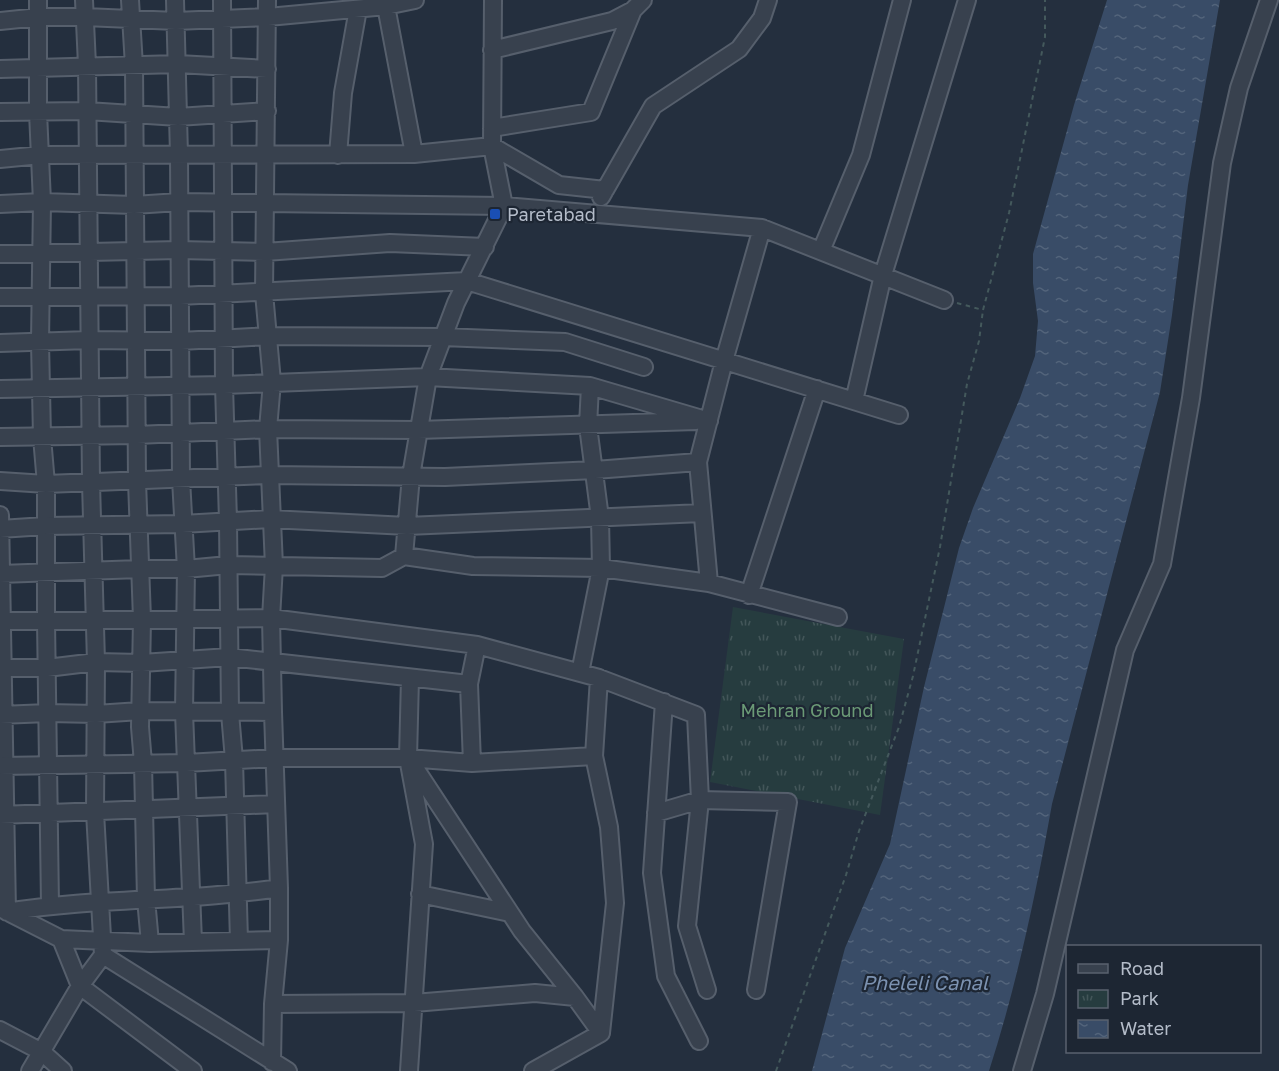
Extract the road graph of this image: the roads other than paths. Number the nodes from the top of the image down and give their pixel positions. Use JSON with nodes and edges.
{"nodes":[{"id":1,"x":38,"y":0,"type":"edge"},
{"id":2,"x":130,"y":0,"type":"edge"},
{"id":3,"x":175,"y":0,"type":"edge"},
{"id":4,"x":222,"y":0,"type":"edge"},
{"id":5,"x":267,"y":0,"type":"edge"},
{"id":6,"x":415,"y":0,"type":"edge"},
{"id":7,"x":494,"y":0,"type":"edge"},
{"id":8,"x":768,"y":0,"type":"edge"},
{"id":9,"x":902,"y":0,"type":"edge"},
{"id":10,"x":967,"y":0,"type":"edge"},
{"id":11,"x":1269,"y":0,"type":"edge"},
{"id":12,"x":638,"y":5,"type":"edge"},
{"id":13,"x":386,"y":6,"type":"junction"},
{"id":14,"x":85,"y":8,"type":"edge"},
{"id":15,"x":358,"y":9,"type":"junction"},
{"id":16,"x":39,"y":17,"type":"junction"},
{"id":17,"x":268,"y":17,"type":"junction"},
{"id":18,"x":224,"y":19,"type":"junction"},
{"id":19,"x":131,"y":20,"type":"junction"},
{"id":20,"x":0,"y":21,"type":"edge"},
{"id":21,"x":176,"y":21,"type":"junction"},
{"id":22,"x":492,"y":50,"type":"junction"},
{"id":23,"x":178,"y":64,"type":"junction"},
{"id":24,"x":87,"y":65,"type":"junction"},
{"id":25,"x":134,"y":66,"type":"junction"},
{"id":26,"x":39,"y":67,"type":"junction"},
{"id":27,"x":224,"y":67,"type":"junction"},
{"id":28,"x":0,"y":69,"type":"edge"},
{"id":29,"x":267,"y":69,"type":"junction"},
{"id":30,"x":87,"y":111,"type":"junction"},
{"id":31,"x":267,"y":111,"type":"junction"},
{"id":32,"x":0,"y":112,"type":"edge"},
{"id":33,"x":38,"y":112,"type":"junction"},
{"id":34,"x":223,"y":113,"type":"junction"},
{"id":35,"x":134,"y":114,"type":"junction"},
{"id":36,"x":178,"y":117,"type":"junction"},
{"id":37,"x":492,"y":128,"type":"junction"},
{"id":38,"x":492,"y":146,"type":"junction"},
{"id":39,"x":88,"y":154,"type":"junction"},
{"id":40,"x":414,"y":154,"type":"junction"},
{"id":41,"x":41,"y":155,"type":"junction"},
{"id":42,"x":179,"y":155,"type":"junction"},
{"id":43,"x":223,"y":155,"type":"junction"},
{"id":44,"x":266,"y":155,"type":"junction"},
{"id":45,"x":338,"y":155,"type":"junction"},
{"id":46,"x":135,"y":156,"type":"junction"},
{"id":47,"x":0,"y":159,"type":"edge"},
{"id":48,"x":605,"y":190,"type":"junction"},
{"id":49,"x":42,"y":202,"type":"junction"},
{"id":50,"x":179,"y":202,"type":"junction"},
{"id":51,"x":264,"y":202,"type":"junction"},
{"id":52,"x":0,"y":204,"type":"edge"},
{"id":53,"x":88,"y":204,"type":"junction"},
{"id":54,"x":222,"y":204,"type":"junction"},
{"id":55,"x":134,"y":205,"type":"junction"},
{"id":56,"x":504,"y":206,"type":"junction"},
{"id":57,"x":591,"y":214,"type":"junction"},
{"id":58,"x":762,"y":228,"type":"junction"},
{"id":59,"x":484,"y":247,"type":"junction"},
{"id":60,"x":179,"y":250,"type":"junction"},
{"id":61,"x":88,"y":251,"type":"junction"},
{"id":62,"x":223,"y":251,"type":"junction"},
{"id":63,"x":821,"y":251,"type":"junction"},
{"id":64,"x":136,"y":252,"type":"junction"},
{"id":65,"x":265,"y":252,"type":"junction"},
{"id":66,"x":0,"y":254,"type":"edge"},
{"id":67,"x":41,"y":254,"type":"junction"},
{"id":68,"x":883,"y":275,"type":"junction"},
{"id":69,"x":467,"y":281,"type":"junction"},
{"id":70,"x":264,"y":293,"type":"junction"},
{"id":71,"x":224,"y":294,"type":"junction"},
{"id":72,"x":88,"y":296,"type":"junction"},
{"id":73,"x":0,"y":297,"type":"edge"},
{"id":74,"x":41,"y":297,"type":"junction"},
{"id":75,"x":137,"y":297,"type":"junction"},
{"id":76,"x":180,"y":297,"type":"junction"},
{"id":77,"x":944,"y":300,"type":"road end"},
{"id":78,"x":268,"y":336,"type":"junction"},
{"id":79,"x":443,"y":337,"type":"junction"},
{"id":80,"x":225,"y":339,"type":"junction"},
{"id":81,"x":89,"y":340,"type":"junction"},
{"id":82,"x":136,"y":341,"type":"junction"},
{"id":83,"x":181,"y":341,"type":"junction"},
{"id":84,"x":40,"y":342,"type":"junction"},
{"id":85,"x":0,"y":343,"type":"edge"},
{"id":86,"x":724,"y":361,"type":"junction"},
{"id":87,"x":644,"y":367,"type":"dead end"},
{"id":88,"x":428,"y":377,"type":"junction"},
{"id":89,"x":272,"y":382,"type":"junction"},
{"id":90,"x":136,"y":385,"type":"junction"},
{"id":91,"x":179,"y":385,"type":"junction"},
{"id":92,"x":224,"y":385,"type":"junction"},
{"id":93,"x":590,"y":386,"type":"junction"},
{"id":94,"x":90,"y":387,"type":"junction"},
{"id":95,"x":0,"y":389,"type":"edge"},
{"id":96,"x":42,"y":389,"type":"junction"},
{"id":97,"x":817,"y":389,"type":"junction"},
{"id":98,"x":854,"y":401,"type":"junction"},
{"id":99,"x":899,"y":415,"type":"dead end"},
{"id":100,"x":709,"y":421,"type":"junction"},
{"id":101,"x":588,"y":426,"type":"junction"},
{"id":102,"x":268,"y":429,"type":"junction"},
{"id":103,"x":418,"y":430,"type":"junction"},
{"id":104,"x":225,"y":431,"type":"junction"},
{"id":105,"x":180,"y":433,"type":"junction"},
{"id":106,"x":91,"y":434,"type":"junction"},
{"id":107,"x":137,"y":435,"type":"junction"},
{"id":108,"x":0,"y":437,"type":"edge"},
{"id":109,"x":42,"y":437,"type":"junction"},
{"id":110,"x":698,"y":462,"type":"junction"},
{"id":111,"x":595,"y":470,"type":"junction"},
{"id":112,"x":269,"y":475,"type":"junction"},
{"id":113,"x":411,"y":476,"type":"junction"},
{"id":114,"x":227,"y":477,"type":"junction"},
{"id":115,"x":181,"y":479,"type":"junction"},
{"id":116,"x":0,"y":481,"type":"edge"},
{"id":117,"x":137,"y":481,"type":"junction"},
{"id":118,"x":91,"y":483,"type":"junction"},
{"id":119,"x":46,"y":484,"type":"junction"},
{"id":120,"x":702,"y":513,"type":"junction"},
{"id":121,"x":0,"y":515,"type":"edge"},
{"id":122,"x":600,"y":518,"type":"junction"},
{"id":123,"x":270,"y":519,"type":"junction"},
{"id":124,"x":228,"y":521,"type":"junction"},
{"id":125,"x":138,"y":524,"type":"junction"},
{"id":126,"x":182,"y":524,"type":"junction"},
{"id":127,"x":45,"y":526,"type":"junction"},
{"id":128,"x":92,"y":526,"type":"junction"},
{"id":129,"x":407,"y":526,"type":"junction"},
{"id":130,"x":0,"y":529,"type":"edge"},
{"id":131,"x":404,"y":556,"type":"junction"},
{"id":132,"x":228,"y":565,"type":"junction"},
{"id":133,"x":274,"y":566,"type":"junction"},
{"id":134,"x":601,"y":568,"type":"junction"},
{"id":135,"x":140,"y":569,"type":"junction"},
{"id":136,"x":186,"y":569,"type":"junction"},
{"id":137,"x":94,"y":571,"type":"junction"},
{"id":138,"x":47,"y":572,"type":"junction"},
{"id":139,"x":0,"y":574,"type":"edge"},
{"id":140,"x":709,"y":583,"type":"junction"},
{"id":141,"x":749,"y":595,"type":"junction"},
{"id":142,"x":838,"y":617,"type":"dead end"},
{"id":143,"x":186,"y":618,"type":"junction"},
{"id":144,"x":228,"y":618,"type":"junction"},
{"id":145,"x":272,"y":618,"type":"junction"},
{"id":146,"x":142,"y":619,"type":"junction"},
{"id":147,"x":1,"y":621,"type":"edge"},
{"id":148,"x":46,"y":621,"type":"junction"},
{"id":149,"x":94,"y":621,"type":"junction"},
{"id":150,"x":477,"y":645,"type":"junction"},
{"id":151,"x":229,"y":657,"type":"junction"},
{"id":152,"x":186,"y":660,"type":"junction"},
{"id":153,"x":273,"y":661,"type":"junction"},
{"id":154,"x":96,"y":663,"type":"junction"},
{"id":155,"x":142,"y":663,"type":"junction"},
{"id":156,"x":47,"y":668,"type":"junction"},
{"id":157,"x":2,"y":669,"type":"edge"},
{"id":158,"x":580,"y":673,"type":"junction"},
{"id":159,"x":410,"y":678,"type":"junction"},
{"id":160,"x":599,"y":678,"type":"junction"},
{"id":161,"x":469,"y":684,"type":"junction"},
{"id":162,"x":664,"y":702,"type":"junction"},
{"id":163,"x":140,"y":711,"type":"junction"},
{"id":164,"x":184,"y":712,"type":"junction"},
{"id":165,"x":273,"y":712,"type":"junction"},
{"id":166,"x":48,"y":713,"type":"junction"},
{"id":167,"x":230,"y":713,"type":"junction"},
{"id":168,"x":96,"y":714,"type":"junction"},
{"id":169,"x":2,"y":715,"type":"edge"},
{"id":170,"x":594,"y":756,"type":"junction"},
{"id":171,"x":275,"y":758,"type":"junction"},
{"id":172,"x":408,"y":758,"type":"junction"},
{"id":173,"x":234,"y":760,"type":"junction"},
{"id":174,"x":143,"y":763,"type":"junction"},
{"id":175,"x":186,"y":763,"type":"junction"},
{"id":176,"x":472,"y":763,"type":"junction"},
{"id":177,"x":95,"y":765,"type":"junction"},
{"id":178,"x":2,"y":766,"type":"edge"},
{"id":179,"x":48,"y":766,"type":"junction"},
{"id":180,"x":700,"y":800,"type":"junction"},
{"id":181,"x":276,"y":804,"type":"junction"},
{"id":182,"x":234,"y":806,"type":"junction"},
{"id":183,"x":144,"y":808,"type":"junction"},
{"id":184,"x":187,"y":808,"type":"junction"},
{"id":185,"x":95,"y":812,"type":"junction"},
{"id":186,"x":656,"y":813,"type":"junction"},
{"id":187,"x":49,"y":814,"type":"junction"},
{"id":188,"x":2,"y":815,"type":"edge"},
{"id":189,"x":279,"y":888,"type":"junction"},
{"id":190,"x":238,"y":894,"type":"junction"},
{"id":191,"x":420,"y":894,"type":"junction"},
{"id":192,"x":190,"y":898,"type":"junction"},
{"id":193,"x":146,"y":899,"type":"junction"},
{"id":194,"x":100,"y":901,"type":"junction"},
{"id":195,"x":50,"y":905,"type":"junction"},
{"id":196,"x":3,"y":910,"type":"edge"},
{"id":197,"x":510,"y":913,"type":"junction"},
{"id":198,"x":60,"y":939,"type":"junction"},
{"id":199,"x":279,"y":940,"type":"junction"},
{"id":200,"x":239,"y":941,"type":"junction"},
{"id":201,"x":193,"y":942,"type":"junction"},
{"id":202,"x":150,"y":943,"type":"junction"},
{"id":203,"x":103,"y":949,"type":"junction"},
{"id":204,"x":80,"y":986,"type":"junction"},
{"id":205,"x":707,"y":990,"type":"dead end"},
{"id":206,"x":756,"y":990,"type":"dead end"},
{"id":207,"x":575,"y":998,"type":"junction"},
{"id":208,"x":414,"y":1002,"type":"junction"},
{"id":209,"x":273,"y":1004,"type":"junction"},
{"id":210,"x":0,"y":1030,"type":"edge"},
{"id":211,"x":601,"y":1033,"type":"junction"},
{"id":212,"x":699,"y":1041,"type":"dead end"},
{"id":213,"x":42,"y":1052,"type":"junction"},
{"id":214,"x":272,"y":1062,"type":"junction"},
{"id":215,"x":30,"y":1071,"type":"edge"},
{"id":216,"x":63,"y":1071,"type":"edge"},
{"id":217,"x":193,"y":1071,"type":"edge"},
{"id":218,"x":288,"y":1071,"type":"edge"},
{"id":219,"x":409,"y":1071,"type":"edge"},
{"id":220,"x":533,"y":1071,"type":"edge"},
{"id":221,"x":1022,"y":1071,"type":"edge"}],
"edges":[{"from":1,"to":16,"type":"street"},
{"from":2,"to":19,"type":"street"},
{"from":3,"to":21,"type":"street"},
{"from":4,"to":18,"type":"street"},
{"from":5,"to":17,"type":"street"},
{"from":6,"to":13,"type":"street"},
{"from":7,"to":22,"type":"street"},
{"from":8,"to":48,"type":"street"},
{"from":9,"to":63,"type":"street"},
{"from":10,"to":68,"type":"street"},
{"from":11,"to":221,"type":"street"},
{"from":12,"to":22,"type":"street"},
{"from":12,"to":37,"type":"street"},
{"from":13,"to":15,"type":"street"},
{"from":13,"to":40,"type":"street"},
{"from":14,"to":16,"type":"street"},
{"from":14,"to":19,"type":"street"},
{"from":14,"to":24,"type":"street"},
{"from":15,"to":17,"type":"street"},
{"from":15,"to":45,"type":"street"},
{"from":16,"to":20,"type":"street"},
{"from":16,"to":26,"type":"street"},
{"from":17,"to":18,"type":"street"},
{"from":17,"to":29,"type":"street"},
{"from":18,"to":21,"type":"street"},
{"from":18,"to":27,"type":"street"},
{"from":19,"to":21,"type":"street"},
{"from":19,"to":25,"type":"street"},
{"from":21,"to":23,"type":"street"},
{"from":22,"to":37,"type":"street"},
{"from":23,"to":25,"type":"street"},
{"from":23,"to":27,"type":"street"},
{"from":23,"to":36,"type":"street"},
{"from":24,"to":25,"type":"street"},
{"from":24,"to":26,"type":"street"},
{"from":24,"to":30,"type":"street"},
{"from":25,"to":35,"type":"street"},
{"from":26,"to":28,"type":"street"},
{"from":26,"to":33,"type":"street"},
{"from":27,"to":29,"type":"street"},
{"from":27,"to":34,"type":"street"},
{"from":29,"to":31,"type":"street"},
{"from":30,"to":33,"type":"street"},
{"from":30,"to":35,"type":"street"},
{"from":30,"to":39,"type":"street"},
{"from":31,"to":34,"type":"street"},
{"from":31,"to":44,"type":"street"},
{"from":32,"to":33,"type":"street"},
{"from":33,"to":41,"type":"street"},
{"from":34,"to":36,"type":"street"},
{"from":34,"to":43,"type":"street"},
{"from":35,"to":36,"type":"street"},
{"from":35,"to":46,"type":"street"},
{"from":36,"to":42,"type":"street"},
{"from":37,"to":38,"type":"street"},
{"from":38,"to":40,"type":"street"},
{"from":38,"to":48,"type":"street"},
{"from":38,"to":56,"type":"street"},
{"from":39,"to":41,"type":"street"},
{"from":39,"to":46,"type":"street"},
{"from":39,"to":53,"type":"street"},
{"from":40,"to":45,"type":"street"},
{"from":41,"to":47,"type":"street"},
{"from":41,"to":49,"type":"street"},
{"from":42,"to":43,"type":"street"},
{"from":42,"to":46,"type":"street"},
{"from":42,"to":50,"type":"street"},
{"from":43,"to":44,"type":"street"},
{"from":43,"to":54,"type":"street"},
{"from":44,"to":45,"type":"street"},
{"from":44,"to":51,"type":"street"},
{"from":46,"to":55,"type":"street"},
{"from":48,"to":57,"type":"street"},
{"from":49,"to":52,"type":"street"},
{"from":49,"to":53,"type":"street"},
{"from":49,"to":67,"type":"street"},
{"from":50,"to":54,"type":"street"},
{"from":50,"to":55,"type":"street"},
{"from":50,"to":60,"type":"street"},
{"from":51,"to":54,"type":"street"},
{"from":51,"to":56,"type":"street"},
{"from":51,"to":65,"type":"street"},
{"from":53,"to":55,"type":"street"},
{"from":53,"to":61,"type":"street"},
{"from":54,"to":62,"type":"street"},
{"from":55,"to":64,"type":"street"},
{"from":56,"to":57,"type":"street"},
{"from":56,"to":59,"type":"street"},
{"from":57,"to":58,"type":"street"},
{"from":58,"to":63,"type":"street"},
{"from":58,"to":86,"type":"street"},
{"from":59,"to":65,"type":"street"},
{"from":59,"to":69,"type":"street"},
{"from":60,"to":62,"type":"street"},
{"from":60,"to":64,"type":"street"},
{"from":60,"to":76,"type":"street"},
{"from":61,"to":64,"type":"street"},
{"from":61,"to":67,"type":"street"},
{"from":61,"to":72,"type":"street"},
{"from":62,"to":65,"type":"street"},
{"from":62,"to":71,"type":"street"},
{"from":63,"to":68,"type":"street"},
{"from":64,"to":75,"type":"street"},
{"from":65,"to":70,"type":"street"},
{"from":66,"to":67,"type":"street"},
{"from":67,"to":74,"type":"street"},
{"from":68,"to":77,"type":"street"},
{"from":68,"to":98,"type":"street"},
{"from":69,"to":70,"type":"street"},
{"from":69,"to":79,"type":"street"},
{"from":69,"to":86,"type":"street"},
{"from":70,"to":71,"type":"street"},
{"from":70,"to":78,"type":"street"},
{"from":71,"to":76,"type":"street"},
{"from":71,"to":80,"type":"street"},
{"from":72,"to":74,"type":"street"},
{"from":72,"to":75,"type":"street"},
{"from":72,"to":81,"type":"street"},
{"from":73,"to":74,"type":"street"},
{"from":74,"to":84,"type":"street"},
{"from":75,"to":76,"type":"street"},
{"from":75,"to":82,"type":"street"},
{"from":76,"to":83,"type":"street"},
{"from":78,"to":79,"type":"street"},
{"from":78,"to":80,"type":"street"},
{"from":78,"to":89,"type":"street"},
{"from":79,"to":87,"type":"street"},
{"from":79,"to":88,"type":"street"},
{"from":80,"to":83,"type":"street"},
{"from":80,"to":92,"type":"street"},
{"from":81,"to":82,"type":"street"},
{"from":81,"to":84,"type":"street"},
{"from":81,"to":94,"type":"street"},
{"from":82,"to":83,"type":"street"},
{"from":82,"to":90,"type":"street"},
{"from":83,"to":91,"type":"street"},
{"from":84,"to":85,"type":"street"},
{"from":84,"to":96,"type":"street"},
{"from":86,"to":97,"type":"street"},
{"from":86,"to":100,"type":"street"},
{"from":88,"to":89,"type":"street"},
{"from":88,"to":93,"type":"street"},
{"from":88,"to":103,"type":"street"},
{"from":89,"to":92,"type":"street"},
{"from":89,"to":102,"type":"street"},
{"from":90,"to":91,"type":"street"},
{"from":90,"to":94,"type":"street"},
{"from":90,"to":107,"type":"street"},
{"from":91,"to":92,"type":"street"},
{"from":91,"to":105,"type":"street"},
{"from":92,"to":104,"type":"street"},
{"from":93,"to":100,"type":"street"},
{"from":93,"to":101,"type":"street"},
{"from":94,"to":96,"type":"street"},
{"from":94,"to":106,"type":"street"},
{"from":95,"to":96,"type":"street"},
{"from":96,"to":109,"type":"street"},
{"from":97,"to":98,"type":"street"},
{"from":97,"to":141,"type":"street"},
{"from":98,"to":99,"type":"street"},
{"from":100,"to":101,"type":"street"},
{"from":100,"to":110,"type":"street"},
{"from":101,"to":103,"type":"street"},
{"from":101,"to":111,"type":"street"},
{"from":102,"to":103,"type":"street"},
{"from":102,"to":104,"type":"street"},
{"from":102,"to":112,"type":"street"},
{"from":103,"to":113,"type":"street"},
{"from":104,"to":105,"type":"street"},
{"from":104,"to":114,"type":"street"},
{"from":105,"to":107,"type":"street"},
{"from":105,"to":115,"type":"street"},
{"from":106,"to":107,"type":"street"},
{"from":106,"to":109,"type":"street"},
{"from":106,"to":118,"type":"street"},
{"from":107,"to":117,"type":"street"},
{"from":108,"to":109,"type":"street"},
{"from":109,"to":119,"type":"street"},
{"from":110,"to":111,"type":"street"},
{"from":110,"to":120,"type":"street"},
{"from":111,"to":113,"type":"street"},
{"from":111,"to":122,"type":"street"},
{"from":112,"to":113,"type":"street"},
{"from":112,"to":114,"type":"street"},
{"from":112,"to":123,"type":"street"},
{"from":113,"to":129,"type":"street"},
{"from":114,"to":115,"type":"street"},
{"from":114,"to":124,"type":"street"},
{"from":115,"to":117,"type":"street"},
{"from":115,"to":126,"type":"street"},
{"from":116,"to":119,"type":"street"},
{"from":117,"to":118,"type":"street"},
{"from":117,"to":125,"type":"street"},
{"from":118,"to":119,"type":"street"},
{"from":118,"to":128,"type":"street"},
{"from":119,"to":127,"type":"street"},
{"from":120,"to":122,"type":"street"},
{"from":120,"to":140,"type":"street"},
{"from":121,"to":130,"type":"street"},
{"from":122,"to":129,"type":"street"},
{"from":122,"to":134,"type":"street"},
{"from":123,"to":124,"type":"street"},
{"from":123,"to":129,"type":"street"},
{"from":123,"to":133,"type":"street"},
{"from":124,"to":126,"type":"street"},
{"from":124,"to":132,"type":"street"},
{"from":125,"to":126,"type":"street"},
{"from":125,"to":128,"type":"street"},
{"from":125,"to":135,"type":"street"},
{"from":126,"to":136,"type":"street"},
{"from":127,"to":128,"type":"street"},
{"from":127,"to":130,"type":"street"},
{"from":127,"to":138,"type":"street"},
{"from":128,"to":137,"type":"street"},
{"from":129,"to":131,"type":"street"},
{"from":130,"to":139,"type":"street"},
{"from":131,"to":133,"type":"street"},
{"from":131,"to":134,"type":"street"},
{"from":132,"to":133,"type":"street"},
{"from":132,"to":136,"type":"street"},
{"from":132,"to":144,"type":"street"},
{"from":133,"to":145,"type":"street"},
{"from":134,"to":140,"type":"street"},
{"from":134,"to":158,"type":"street"},
{"from":135,"to":136,"type":"street"},
{"from":135,"to":137,"type":"street"},
{"from":135,"to":146,"type":"street"},
{"from":136,"to":143,"type":"street"},
{"from":137,"to":138,"type":"street"},
{"from":137,"to":149,"type":"street"},
{"from":138,"to":139,"type":"street"},
{"from":138,"to":148,"type":"street"},
{"from":139,"to":147,"type":"street"},
{"from":140,"to":141,"type":"street"},
{"from":141,"to":142,"type":"street"},
{"from":143,"to":144,"type":"street"},
{"from":143,"to":146,"type":"street"},
{"from":143,"to":152,"type":"street"},
{"from":144,"to":145,"type":"street"},
{"from":144,"to":151,"type":"street"},
{"from":145,"to":150,"type":"street"},
{"from":145,"to":153,"type":"street"},
{"from":146,"to":149,"type":"street"},
{"from":146,"to":155,"type":"street"},
{"from":147,"to":148,"type":"street"},
{"from":147,"to":157,"type":"street"},
{"from":148,"to":149,"type":"street"},
{"from":148,"to":156,"type":"street"},
{"from":149,"to":154,"type":"street"},
{"from":150,"to":158,"type":"street"},
{"from":150,"to":161,"type":"street"},
{"from":151,"to":152,"type":"street"},
{"from":151,"to":153,"type":"street"},
{"from":151,"to":167,"type":"street"},
{"from":152,"to":155,"type":"street"},
{"from":152,"to":164,"type":"street"},
{"from":153,"to":159,"type":"street"},
{"from":153,"to":165,"type":"street"},
{"from":154,"to":155,"type":"street"},
{"from":154,"to":156,"type":"street"},
{"from":154,"to":168,"type":"street"},
{"from":155,"to":163,"type":"street"},
{"from":156,"to":157,"type":"street"},
{"from":156,"to":166,"type":"street"},
{"from":157,"to":169,"type":"street"},
{"from":158,"to":160,"type":"street"},
{"from":159,"to":161,"type":"street"},
{"from":159,"to":172,"type":"street"},
{"from":160,"to":162,"type":"street"},
{"from":160,"to":170,"type":"street"},
{"from":161,"to":176,"type":"street"},
{"from":162,"to":180,"type":"street"},
{"from":162,"to":186,"type":"street"},
{"from":163,"to":164,"type":"street"},
{"from":163,"to":168,"type":"street"},
{"from":163,"to":174,"type":"street"},
{"from":164,"to":167,"type":"street"},
{"from":164,"to":175,"type":"street"},
{"from":165,"to":167,"type":"street"},
{"from":165,"to":171,"type":"street"},
{"from":166,"to":168,"type":"street"},
{"from":166,"to":169,"type":"street"},
{"from":166,"to":179,"type":"street"},
{"from":167,"to":173,"type":"street"},
{"from":168,"to":177,"type":"street"},
{"from":169,"to":178,"type":"street"},
{"from":170,"to":176,"type":"street"},
{"from":170,"to":211,"type":"street"},
{"from":171,"to":172,"type":"street"},
{"from":171,"to":173,"type":"street"},
{"from":171,"to":181,"type":"street"},
{"from":172,"to":176,"type":"street"},
{"from":172,"to":191,"type":"street"},
{"from":172,"to":197,"type":"street"},
{"from":173,"to":175,"type":"street"},
{"from":173,"to":182,"type":"street"},
{"from":174,"to":175,"type":"street"},
{"from":174,"to":177,"type":"street"},
{"from":174,"to":183,"type":"street"},
{"from":175,"to":184,"type":"street"},
{"from":177,"to":179,"type":"street"},
{"from":177,"to":185,"type":"street"},
{"from":178,"to":179,"type":"street"},
{"from":178,"to":188,"type":"street"},
{"from":179,"to":187,"type":"street"},
{"from":180,"to":186,"type":"street"},
{"from":180,"to":205,"type":"street"},
{"from":180,"to":206,"type":"street"},
{"from":181,"to":182,"type":"street"},
{"from":181,"to":189,"type":"street"},
{"from":182,"to":184,"type":"street"},
{"from":182,"to":190,"type":"street"},
{"from":183,"to":184,"type":"street"},
{"from":183,"to":185,"type":"street"},
{"from":183,"to":193,"type":"street"},
{"from":184,"to":192,"type":"street"},
{"from":185,"to":187,"type":"street"},
{"from":185,"to":194,"type":"street"},
{"from":186,"to":212,"type":"street"},
{"from":187,"to":188,"type":"street"},
{"from":187,"to":195,"type":"street"},
{"from":188,"to":196,"type":"street"},
{"from":189,"to":190,"type":"street"},
{"from":189,"to":199,"type":"street"},
{"from":190,"to":192,"type":"street"},
{"from":190,"to":200,"type":"street"},
{"from":191,"to":197,"type":"street"},
{"from":191,"to":208,"type":"street"},
{"from":192,"to":193,"type":"street"},
{"from":192,"to":201,"type":"street"},
{"from":193,"to":194,"type":"street"},
{"from":193,"to":202,"type":"street"},
{"from":194,"to":195,"type":"street"},
{"from":194,"to":203,"type":"street"},
{"from":195,"to":196,"type":"street"},
{"from":196,"to":198,"type":"street"},
{"from":197,"to":207,"type":"street"},
{"from":198,"to":203,"type":"street"},
{"from":198,"to":204,"type":"street"},
{"from":199,"to":200,"type":"street"},
{"from":199,"to":209,"type":"street"},
{"from":200,"to":201,"type":"street"},
{"from":201,"to":202,"type":"street"},
{"from":202,"to":203,"type":"street"},
{"from":203,"to":204,"type":"street"},
{"from":203,"to":214,"type":"street"},
{"from":204,"to":213,"type":"street"},
{"from":204,"to":217,"type":"street"},
{"from":207,"to":208,"type":"street"},
{"from":207,"to":211,"type":"street"},
{"from":208,"to":209,"type":"street"},
{"from":208,"to":219,"type":"street"},
{"from":209,"to":214,"type":"street"},
{"from":210,"to":213,"type":"street"},
{"from":211,"to":220,"type":"street"},
{"from":213,"to":215,"type":"street"},
{"from":213,"to":216,"type":"street"},
{"from":214,"to":218,"type":"street"}]}
